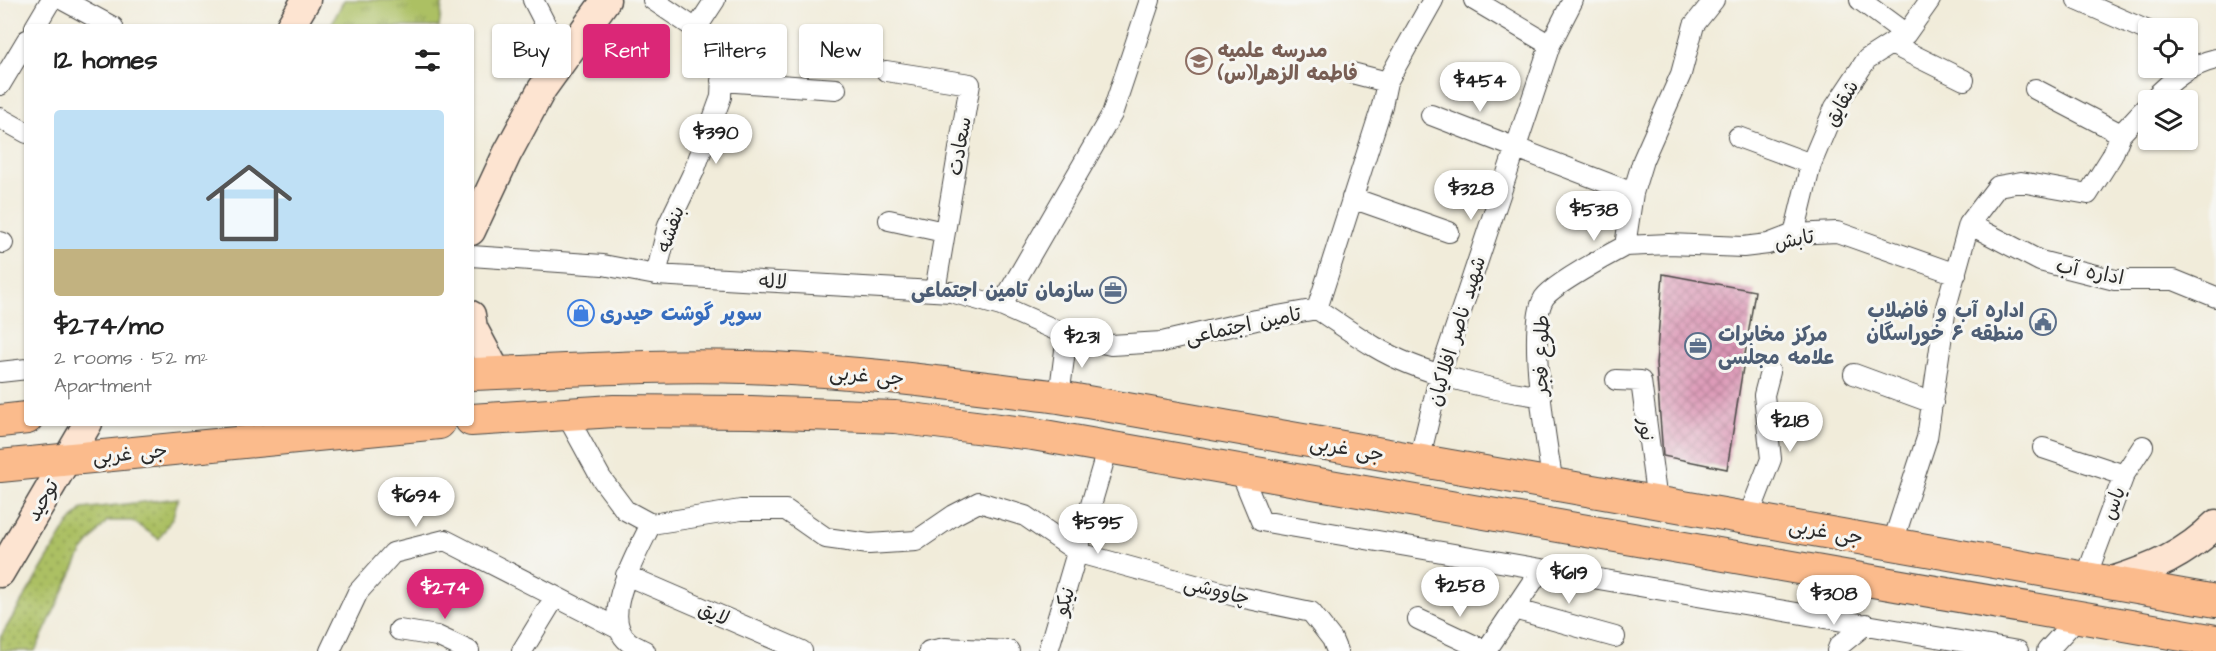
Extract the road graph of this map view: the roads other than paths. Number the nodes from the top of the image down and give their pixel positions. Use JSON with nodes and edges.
{"nodes":[{"id":1,"x":51,"y":0,"type":"edge"},
{"id":2,"x":63,"y":0,"type":"edge"},
{"id":3,"x":306,"y":0,"type":"edge"},
{"id":4,"x":533,"y":0,"type":"edge"},
{"id":5,"x":606,"y":0,"type":"edge"},
{"id":6,"x":653,"y":0,"type":"edge"},
{"id":7,"x":715,"y":0,"type":"edge"},
{"id":8,"x":1150,"y":0,"type":"edge"},
{"id":9,"x":1433,"y":0,"type":"edge"},
{"id":10,"x":1474,"y":0,"type":"edge"},
{"id":11,"x":1573,"y":0,"type":"edge"},
{"id":12,"x":1714,"y":0,"type":"edge"},
{"id":13,"x":1860,"y":0,"type":"edge"},
{"id":14,"x":1930,"y":0,"type":"edge"},
{"id":15,"x":2077,"y":0,"type":"edge"},
{"id":16,"x":37,"y":24,"type":"edge"},
{"id":17,"x":107,"y":24,"type":"edge"},
{"id":18,"x":292,"y":24,"type":"edge"},
{"id":19,"x":2138,"y":27,"type":"edge"},
{"id":20,"x":1898,"y":39,"type":"junction"},
{"id":21,"x":24,"y":45,"type":"edge"},
{"id":22,"x":1550,"y":45,"type":"junction"},
{"id":23,"x":572,"y":50,"type":"junction"},
{"id":24,"x":2201,"y":58,"type":"edge"},
{"id":25,"x":885,"y":71,"type":"dead end"},
{"id":26,"x":1352,"y":73,"type":"dead end"},
{"id":27,"x":721,"y":78,"type":"edge"},
{"id":28,"x":1964,"y":80,"type":"dead end"},
{"id":29,"x":721,"y":81,"type":"junction"},
{"id":30,"x":1387,"y":82,"type":"junction"},
{"id":31,"x":0,"y":85,"type":"edge"},
{"id":32,"x":836,"y":89,"type":"dead end"},
{"id":33,"x":2035,"y":89,"type":"dead end"},
{"id":34,"x":2162,"y":90,"type":"edge"},
{"id":35,"x":1431,"y":115,"type":"dead end"},
{"id":36,"x":2138,"y":116,"type":"edge"},
{"id":37,"x":0,"y":118,"type":"edge"},
{"id":38,"x":24,"y":131,"type":"edge"},
{"id":39,"x":2121,"y":134,"type":"junction"},
{"id":40,"x":1738,"y":137,"type":"dead end"},
{"id":41,"x":1516,"y":146,"type":"junction"},
{"id":42,"x":1811,"y":164,"type":"junction"},
{"id":43,"x":1633,"y":193,"type":"junction"},
{"id":44,"x":1352,"y":198,"type":"junction"},
{"id":45,"x":889,"y":220,"type":"dead end"},
{"id":46,"x":1969,"y":224,"type":"junction"},
{"id":47,"x":474,"y":225,"type":"edge"},
{"id":48,"x":944,"y":232,"type":"junction"},
{"id":49,"x":1449,"y":232,"type":"dead end"},
{"id":50,"x":1794,"y":234,"type":"junction"},
{"id":51,"x":1625,"y":246,"type":"junction"},
{"id":52,"x":474,"y":256,"type":"edge"},
{"id":53,"x":1956,"y":274,"type":"junction"},
{"id":54,"x":656,"y":275,"type":"junction"},
{"id":55,"x":934,"y":291,"type":"junction"},
{"id":56,"x":2214,"y":291,"type":"edge"},
{"id":57,"x":1001,"y":306,"type":"junction"},
{"id":58,"x":1317,"y":309,"type":"junction"},
{"id":59,"x":474,"y":332,"type":"edge"},
{"id":60,"x":1067,"y":335,"type":"junction"},
{"id":61,"x":24,"y":369,"type":"edge"},
{"id":62,"x":0,"y":372,"type":"edge"},
{"id":63,"x":1770,"y":372,"type":"dead end"},
{"id":64,"x":484,"y":374,"type":"edge"},
{"id":65,"x":1440,"y":374,"type":"junction"},
{"id":66,"x":1854,"y":374,"type":"dead end"},
{"id":67,"x":1616,"y":380,"type":"dead end"},
{"id":68,"x":1539,"y":396,"type":"junction"},
{"id":69,"x":1059,"y":398,"type":"junction"},
{"id":70,"x":1933,"y":403,"type":"junction"},
{"id":71,"x":566,"y":414,"type":"junction"},
{"id":72,"x":24,"y":418,"type":"edge"},
{"id":73,"x":474,"y":420,"type":"edge"},
{"id":74,"x":0,"y":421,"type":"edge"},
{"id":75,"x":66,"y":426,"type":"edge"},
{"id":76,"x":85,"y":426,"type":"edge"},
{"id":77,"x":408,"y":426,"type":"edge"},
{"id":78,"x":2143,"y":446,"type":"dead end"},
{"id":79,"x":1108,"y":447,"type":"junction"},
{"id":80,"x":2043,"y":448,"type":"dead end"},
{"id":81,"x":56,"y":460,"type":"junction"},
{"id":82,"x":1419,"y":461,"type":"junction"},
{"id":83,"x":0,"y":466,"type":"edge"},
{"id":84,"x":1239,"y":470,"type":"junction"},
{"id":85,"x":2124,"y":475,"type":"junction"},
{"id":86,"x":1553,"y":484,"type":"junction"},
{"id":87,"x":1658,"y":502,"type":"junction"},
{"id":88,"x":1748,"y":518,"type":"junction"},
{"id":89,"x":651,"y":524,"type":"junction"},
{"id":90,"x":2216,"y":524,"type":"edge"},
{"id":91,"x":0,"y":536,"type":"edge"},
{"id":92,"x":1893,"y":542,"type":"junction"},
{"id":93,"x":1079,"y":554,"type":"junction"},
{"id":94,"x":1541,"y":569,"type":"junction"},
{"id":95,"x":0,"y":573,"type":"edge"},
{"id":96,"x":626,"y":575,"type":"junction"},
{"id":97,"x":2099,"y":579,"type":"junction"},
{"id":98,"x":555,"y":597,"type":"junction"},
{"id":99,"x":2216,"y":601,"type":"edge"},
{"id":100,"x":1514,"y":609,"type":"junction"},
{"id":101,"x":2078,"y":617,"type":"junction"},
{"id":102,"x":1418,"y":619,"type":"dead end"},
{"id":103,"x":2112,"y":622,"type":"junction"},
{"id":104,"x":1866,"y":624,"type":"junction"},
{"id":105,"x":619,"y":629,"type":"junction"},
{"id":106,"x":399,"y":630,"type":"dead end"},
{"id":107,"x":1615,"y":637,"type":"dead end"},
{"id":108,"x":2216,"y":641,"type":"edge"},
{"id":109,"x":466,"y":650,"type":"edge"},
{"id":110,"x":330,"y":651,"type":"edge"},
{"id":111,"x":522,"y":651,"type":"edge"},
{"id":112,"x":645,"y":651,"type":"edge"},
{"id":113,"x":802,"y":651,"type":"edge"},
{"id":114,"x":929,"y":651,"type":"edge"},
{"id":115,"x":1009,"y":651,"type":"edge"},
{"id":116,"x":1048,"y":651,"type":"edge"},
{"id":117,"x":1337,"y":651,"type":"edge"},
{"id":118,"x":1486,"y":651,"type":"edge"},
{"id":119,"x":1837,"y":651,"type":"edge"},
{"id":120,"x":2018,"y":651,"type":"edge"},
{"id":121,"x":2047,"y":651,"type":"edge"},
{"id":122,"x":2142,"y":651,"type":"edge"}],
"edges":[{"from":1,"to":16,"type":"street"},
{"from":2,"to":17,"type":"street"},
{"from":3,"to":18,"type":"main road"},
{"from":4,"to":23,"type":"street"},
{"from":5,"to":23,"type":"main road"},
{"from":6,"to":7,"type":"street"},
{"from":8,"to":57,"type":"street"},
{"from":9,"to":30,"type":"street"},
{"from":10,"to":22,"type":"street"},
{"from":11,"to":22,"type":"street","name":"شهید ناصر افلاکیان"},
{"from":12,"to":43,"type":"street"},
{"from":13,"to":20,"type":"street"},
{"from":14,"to":20,"type":"street","name":"شقایق"},
{"from":15,"to":19,"type":"street"},
{"from":20,"to":28,"type":"street"},
{"from":20,"to":42,"type":"street","name":"شقایق"},
{"from":21,"to":31,"type":"street"},
{"from":22,"to":41,"type":"street","name":"شهید ناصر افلاکیان"},
{"from":23,"to":47,"type":"main road"},
{"from":24,"to":34,"type":"street"},
{"from":25,"to":48,"type":"street","name":"سعادت"},
{"from":26,"to":30,"type":"street"},
{"from":27,"to":29,"type":"street","name":"بنفشه"},
{"from":29,"to":32,"type":"street"},
{"from":29,"to":54,"type":"street","name":"بنفشه"},
{"from":30,"to":44,"type":"street"},
{"from":33,"to":39,"type":"street"},
{"from":35,"to":41,"type":"street"},
{"from":36,"to":39,"type":"street"},
{"from":37,"to":38,"type":"street"},
{"from":39,"to":46,"type":"street"},
{"from":40,"to":42,"type":"street"},
{"from":41,"to":43,"type":"street"},
{"from":41,"to":65,"type":"street","name":"شهید ناصر افلاکیان"},
{"from":42,"to":50,"type":"street","name":"شقایق"},
{"from":43,"to":51,"type":"street"},
{"from":44,"to":49,"type":"street"},
{"from":44,"to":58,"type":"street"},
{"from":45,"to":48,"type":"street"},
{"from":46,"to":53,"type":"street"},
{"from":46,"to":56,"type":"street","name":"اداره آب"},
{"from":48,"to":55,"type":"street","name":"سعادت"},
{"from":50,"to":51,"type":"street","name":"تابش"},
{"from":50,"to":53,"type":"street","name":"تابش"},
{"from":51,"to":68,"type":"street","name":"طلوع فجر"},
{"from":52,"to":54,"type":"street","name":"لاله"},
{"from":53,"to":70,"type":"street"},
{"from":54,"to":55,"type":"street","name":"لاله"},
{"from":55,"to":57,"type":"street","name":"لاله"},
{"from":57,"to":60,"type":"street","name":"لاله"},
{"from":58,"to":60,"type":"street","name":"تامین اجتماعی"},
{"from":58,"to":65,"type":"street","name":"تامین اجتماعی"},
{"from":59,"to":64,"type":"main road"},
{"from":60,"to":69,"type":"street"},
{"from":61,"to":62,"type":"street"},
{"from":63,"to":88,"type":"street"},
{"from":64,"to":69,"type":"main road","name":"جی غربی"},
{"from":65,"to":68,"type":"street","name":"تامین اجتماعی"},
{"from":65,"to":82,"type":"street","name":"شهید ناصر افلاکیان"},
{"from":66,"to":70,"type":"street"},
{"from":67,"to":87,"type":"street","name":"نور"},
{"from":68,"to":86,"type":"street","name":"طلوع فجر"},
{"from":69,"to":82,"type":"main road","name":"جی غربی"},
{"from":70,"to":92,"type":"street"},
{"from":71,"to":73,"type":"main road","name":"جی غربی"},
{"from":71,"to":79,"type":"main road","name":"جی غربی"},
{"from":71,"to":89,"type":"street"},
{"from":72,"to":74,"type":"main road"},
{"from":75,"to":81,"type":"main road"},
{"from":76,"to":81,"type":"main road"},
{"from":77,"to":81,"type":"main road","name":"جی غربی"},
{"from":78,"to":85,"type":"street"},
{"from":79,"to":84,"type":"main road","name":"جی غربی"},
{"from":79,"to":93,"type":"street","name":"نیکو"},
{"from":80,"to":85,"type":"street","name":"یاس"},
{"from":81,"to":83,"type":"main road","name":"جی غربی"},
{"from":81,"to":91,"type":"main road","name":"توحید"},
{"from":81,"to":95,"type":"main road","name":"توحید"},
{"from":82,"to":86,"type":"main road","name":"جی غربی"},
{"from":84,"to":94,"type":"street"},
{"from":84,"to":101,"type":"main road","name":"جی غربی"},
{"from":85,"to":97,"type":"street","name":"یاس"},
{"from":86,"to":87,"type":"main road","name":"جی غربی"},
{"from":87,"to":88,"type":"main road","name":"جی غربی"},
{"from":88,"to":92,"type":"main road","name":"جی غربی"},
{"from":89,"to":93,"type":"street"},
{"from":89,"to":96,"type":"street"},
{"from":90,"to":97,"type":"main road"},
{"from":92,"to":97,"type":"main road","name":"جی غربی"},
{"from":93,"to":116,"type":"street","name":"نیکو"},
{"from":93,"to":117,"type":"street","name":"چاووشی"},
{"from":94,"to":100,"type":"street"},
{"from":94,"to":104,"type":"street"},
{"from":96,"to":105,"type":"street"},
{"from":96,"to":113,"type":"street","name":"لایق"},
{"from":97,"to":99,"type":"main road","name":"جی غربی"},
{"from":98,"to":105,"type":"street"},
{"from":98,"to":110,"type":"street"},
{"from":98,"to":111,"type":"street"},
{"from":100,"to":107,"type":"street"},
{"from":100,"to":118,"type":"street"},
{"from":101,"to":103,"type":"main road","name":"جی غربی"},
{"from":101,"to":121,"type":"street"},
{"from":102,"to":118,"type":"street"},
{"from":103,"to":108,"type":"main road","name":"جی غربی"},
{"from":103,"to":122,"type":"main road"},
{"from":104,"to":119,"type":"street"},
{"from":104,"to":120,"type":"street"},
{"from":105,"to":112,"type":"street"},
{"from":106,"to":109,"type":"street"},
{"from":114,"to":115,"type":"street"}]}
